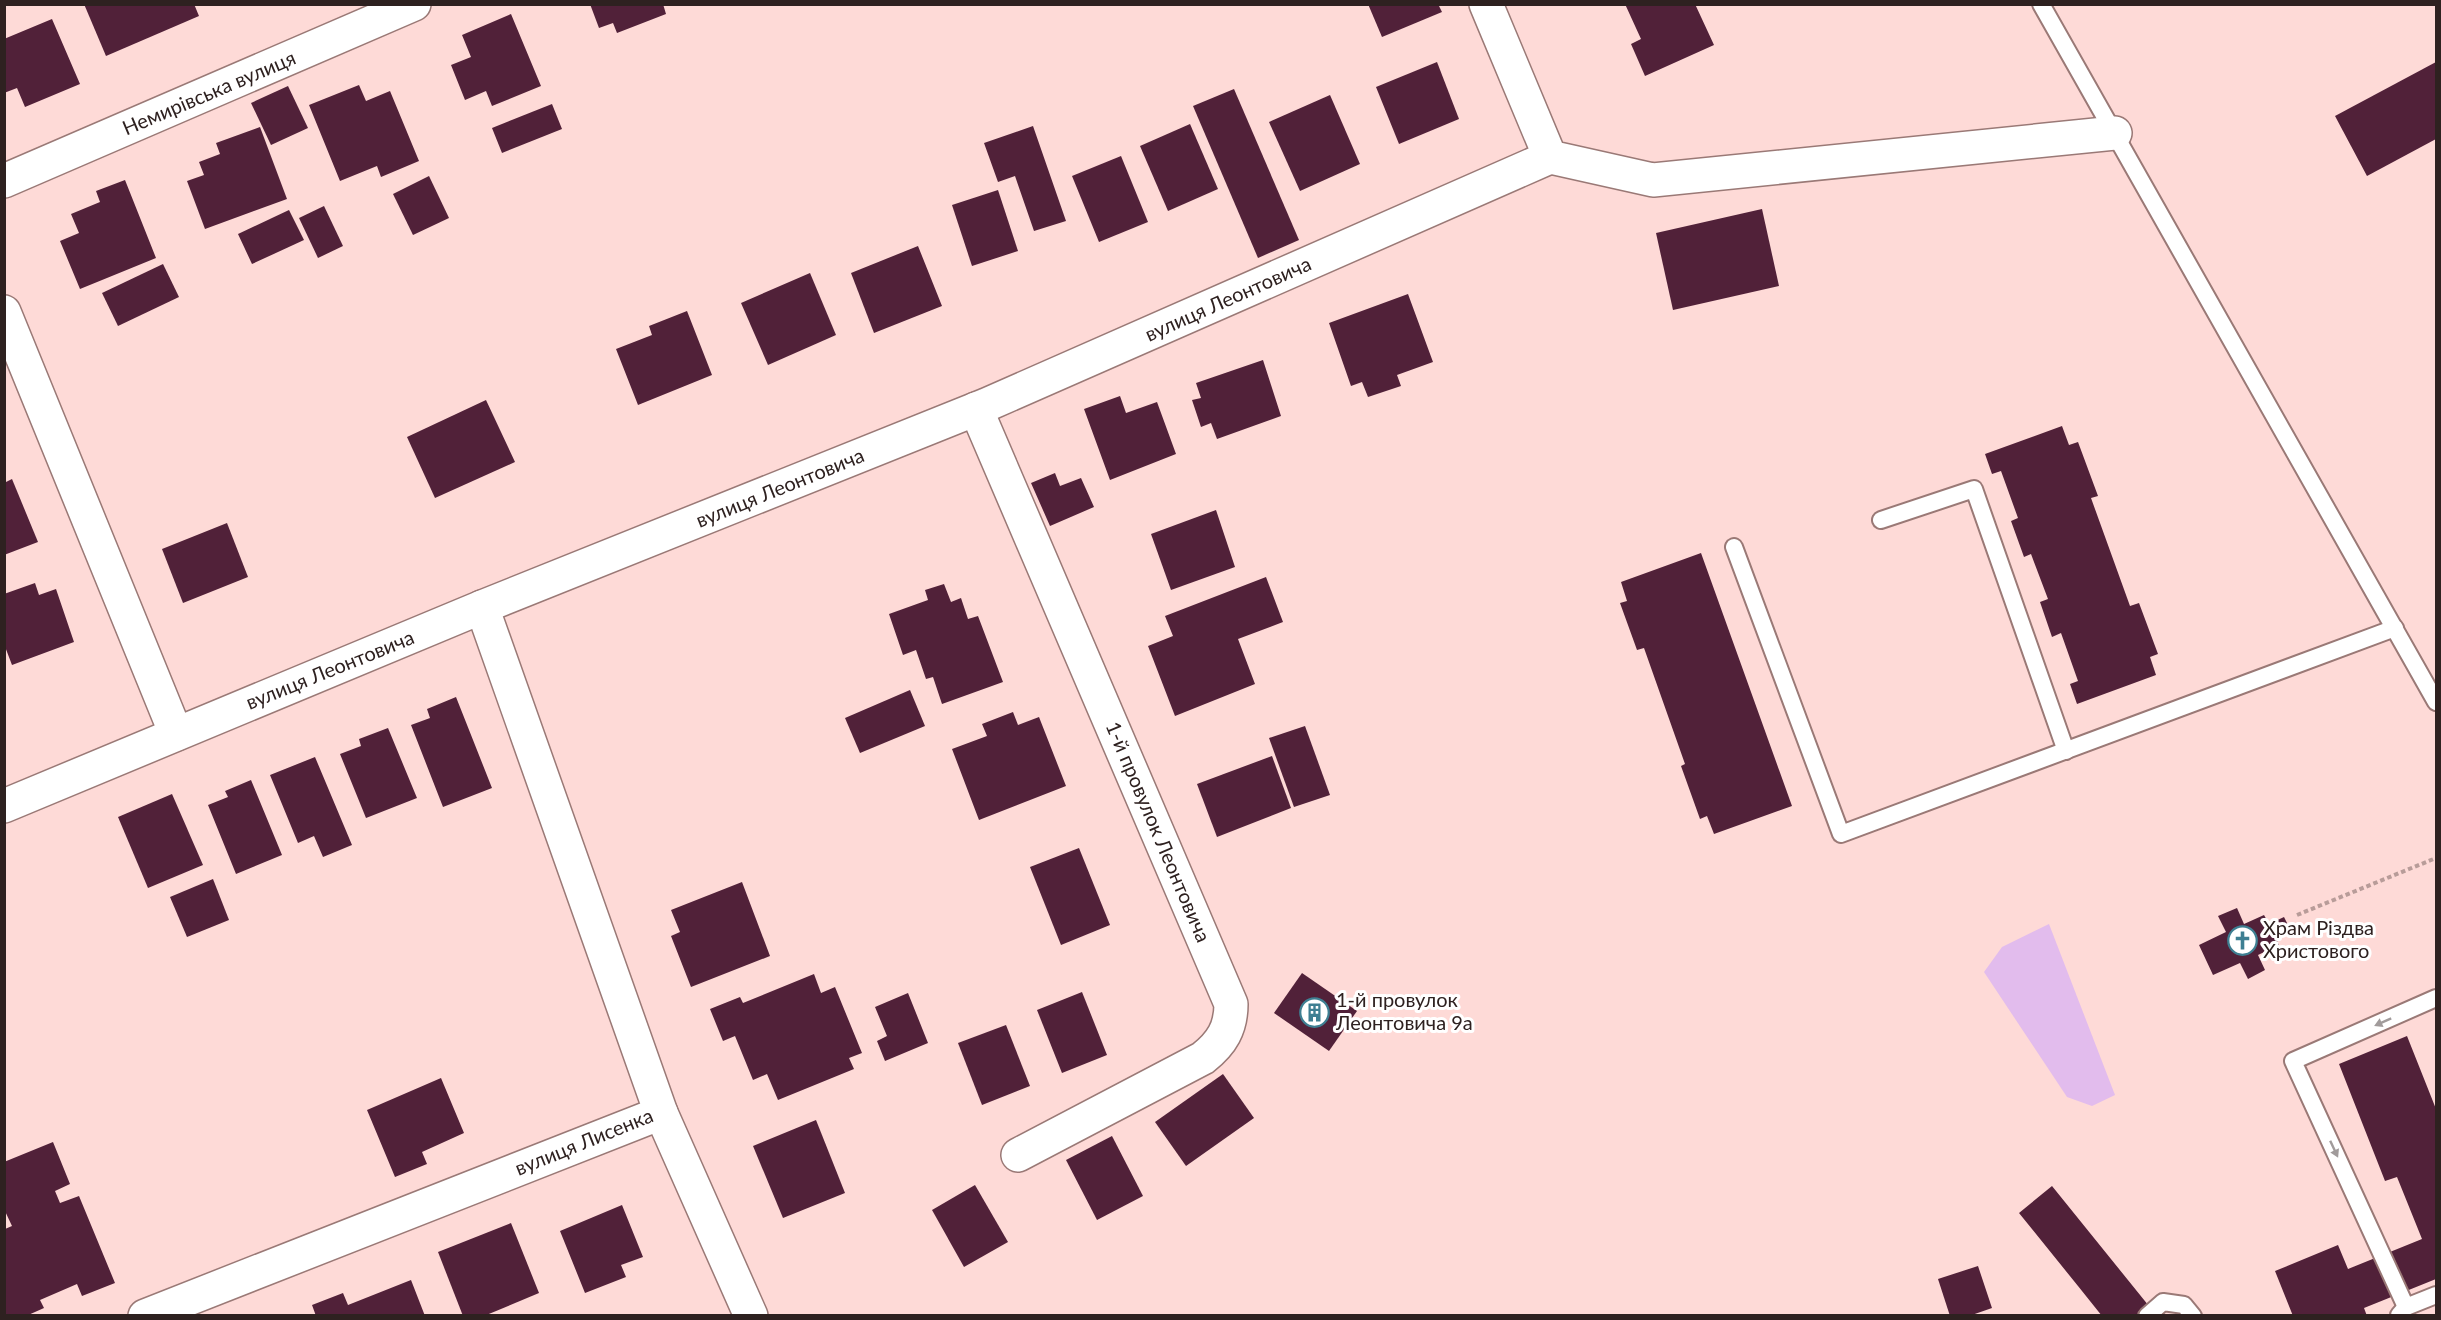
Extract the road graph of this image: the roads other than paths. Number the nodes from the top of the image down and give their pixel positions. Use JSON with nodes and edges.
{"nodes":[{"id":1,"x":414,"y":4,"type":"edge"},
{"id":2,"x":1486,"y":4,"type":"edge"},
{"id":3,"x":2041,"y":4,"type":"edge"},
{"id":4,"x":2115,"y":133,"type":"junction"},
{"id":5,"x":1550,"y":157,"type":"junction"},
{"id":6,"x":4,"y":181,"type":"edge"},
{"id":7,"x":4,"y":312,"type":"edge"},
{"id":8,"x":976,"y":409,"type":"junction"},
{"id":9,"x":1881,"y":520,"type":"dead end"},
{"id":10,"x":1734,"y":547,"type":"dead end"},
{"id":11,"x":482,"y":607,"type":"junction"},
{"id":12,"x":2395,"y":628,"type":"junction"},
{"id":13,"x":2436,"y":702,"type":"edge"},
{"id":14,"x":176,"y":734,"type":"junction"},
{"id":15,"x":2066,"y":751,"type":"junction"},
{"id":16,"x":4,"y":806,"type":"edge"},
{"id":17,"x":2436,"y":998,"type":"edge"},
{"id":18,"x":661,"y":1113,"type":"junction"},
{"id":19,"x":1018,"y":1155,"type":"dead end"},
{"id":20,"x":2436,"y":1294,"type":"edge"},
{"id":21,"x":2402,"y":1311,"type":"edge"},
{"id":22,"x":145,"y":1316,"type":"edge"},
{"id":23,"x":751,"y":1316,"type":"edge"},
{"id":24,"x":2147,"y":1316,"type":"edge"},
{"id":25,"x":2193,"y":1316,"type":"edge"}],
"edges":[{"from":1,"to":6,"type":"street","name":"Немирівська вулиця"},
{"from":2,"to":5,"type":"street"},
{"from":3,"to":4,"type":"lane"},
{"from":4,"to":5,"type":"street"},
{"from":4,"to":12,"type":"lane"},
{"from":5,"to":8,"type":"street","name":"вулиця Леонтовича"},
{"from":7,"to":14,"type":"street"},
{"from":8,"to":11,"type":"street","name":"вулиця Леонтовича"},
{"from":8,"to":19,"type":"street","name":"1-й провулок Леонтовича"},
{"from":9,"to":15,"type":"lane"},
{"from":10,"to":15,"type":"lane"},
{"from":11,"to":14,"type":"street","name":"вулиця Леонтовича"},
{"from":11,"to":18,"type":"street","name":"вулиця Лисенка"},
{"from":12,"to":13,"type":"lane"},
{"from":12,"to":15,"type":"lane"},
{"from":14,"to":16,"type":"street","name":"вулиця Леонтовича"},
{"from":17,"to":21,"type":"lane","one_way":true},
{"from":18,"to":22,"type":"street","name":"вулиця Лисенка"},
{"from":18,"to":23,"type":"street"},
{"from":20,"to":21,"type":"lane"},
{"from":24,"to":25,"type":"lane"}]}
